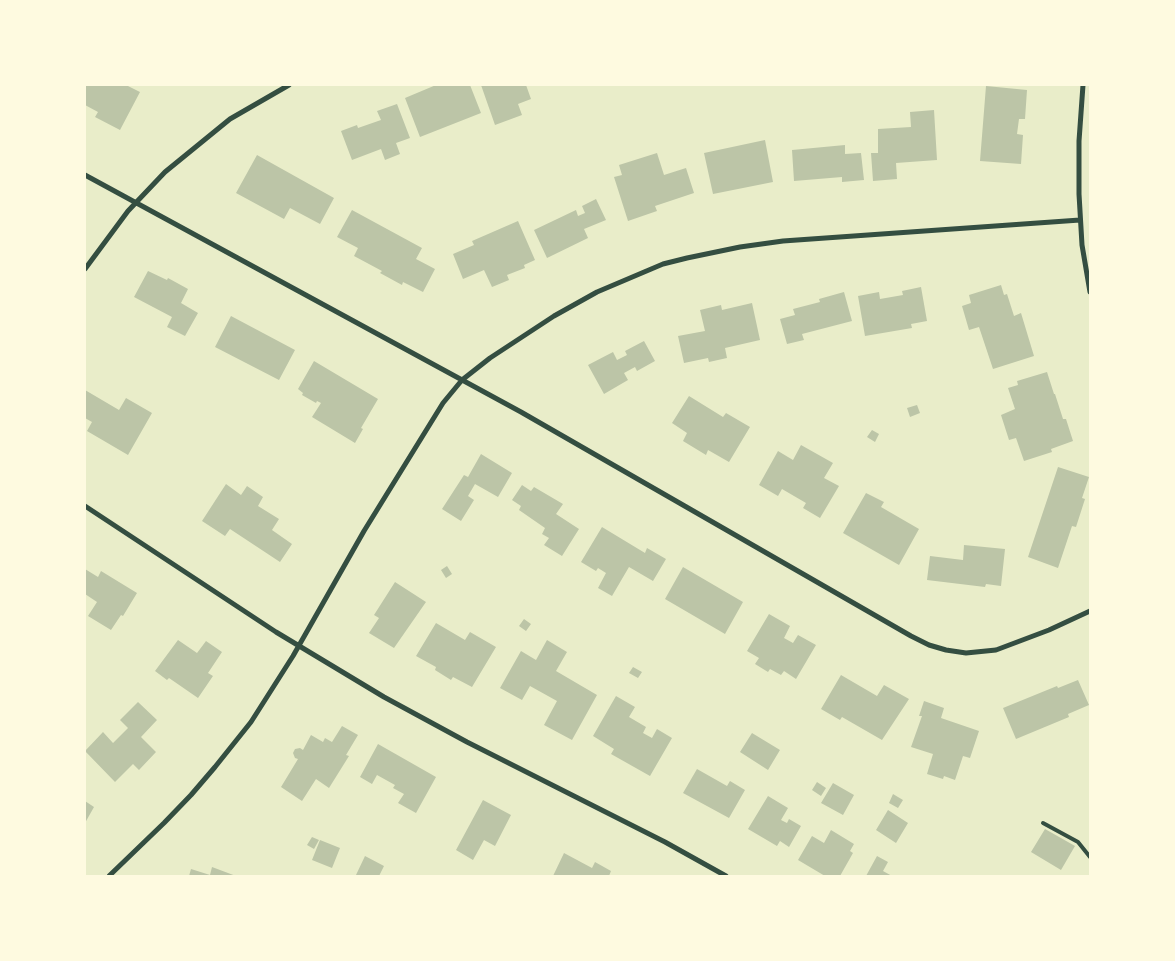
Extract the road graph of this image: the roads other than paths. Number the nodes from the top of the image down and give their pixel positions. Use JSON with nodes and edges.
{"nodes":[{"id":1,"x":289,"y":85,"type":"edge"},
{"id":2,"x":1083,"y":85,"type":"edge"},
{"id":3,"x":85,"y":176,"type":"edge"},
{"id":4,"x":135,"y":202,"type":"junction"},
{"id":5,"x":1080,"y":220,"type":"junction"},
{"id":6,"x":85,"y":269,"type":"edge"},
{"id":7,"x":1090,"y":292,"type":"edge"},
{"id":8,"x":462,"y":380,"type":"junction"},
{"id":9,"x":85,"y":506,"type":"edge"},
{"id":10,"x":1090,"y":611,"type":"edge"},
{"id":11,"x":299,"y":647,"type":"junction"},
{"id":12,"x":1044,"y":822,"type":"dead end"},
{"id":13,"x":1090,"y":857,"type":"edge"},
{"id":14,"x":109,"y":876,"type":"edge"},
{"id":15,"x":726,"y":876,"type":"edge"}],
"edges":[{"from":1,"to":4,"type":"street"},
{"from":2,"to":5,"type":"street"},
{"from":3,"to":4,"type":"street"},
{"from":4,"to":6,"type":"street"},
{"from":4,"to":8,"type":"street"},
{"from":5,"to":7,"type":"street"},
{"from":5,"to":8,"type":"street"},
{"from":8,"to":10,"type":"street"},
{"from":8,"to":11,"type":"street"},
{"from":9,"to":11,"type":"street"},
{"from":11,"to":14,"type":"street"},
{"from":11,"to":15,"type":"street"},
{"from":12,"to":13,"type":"lane"}]}
